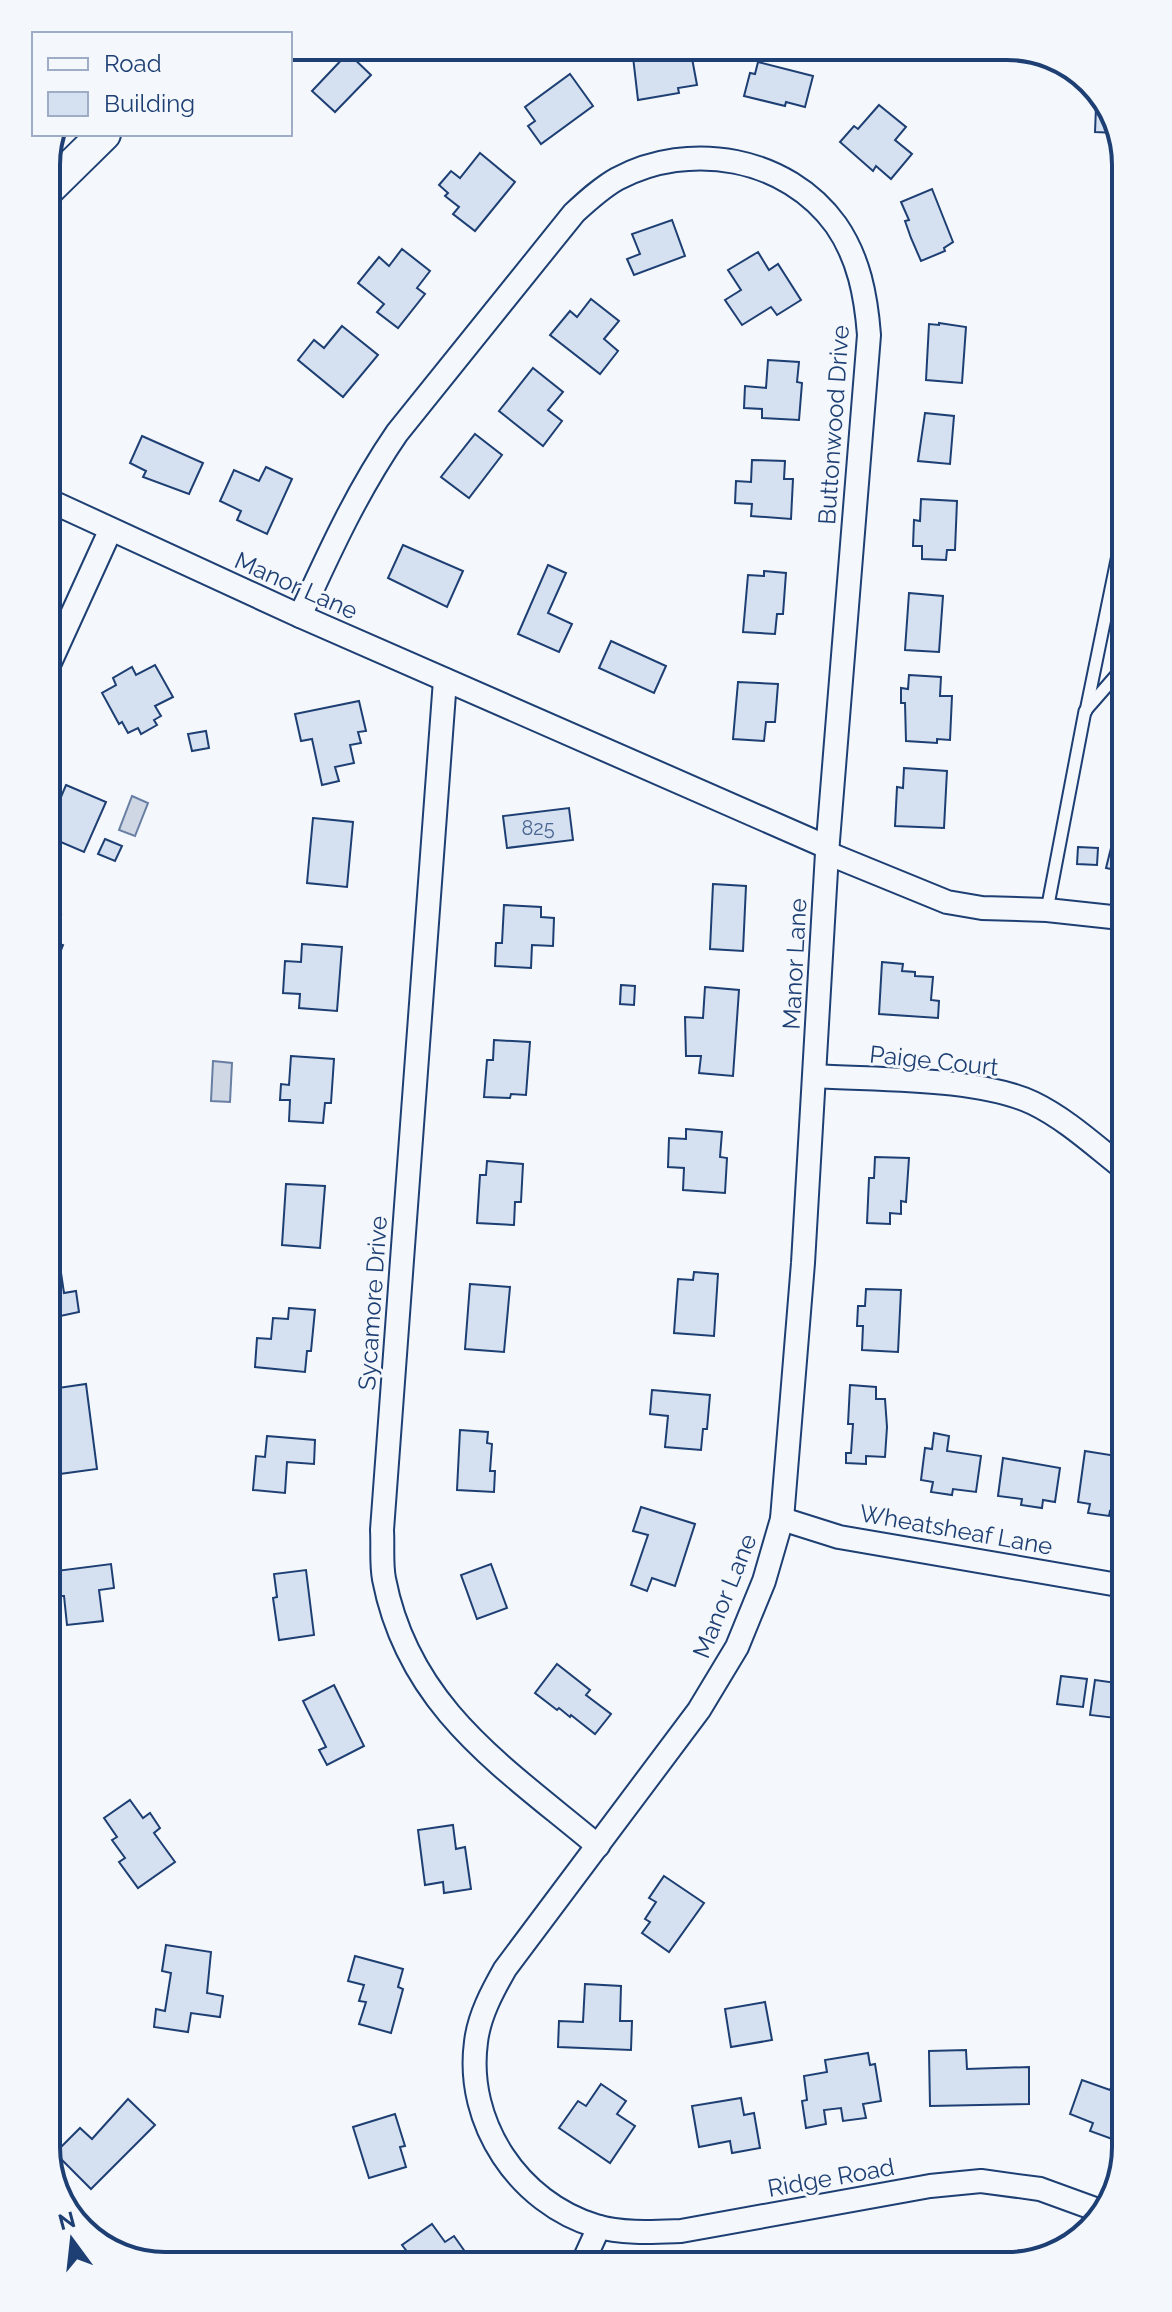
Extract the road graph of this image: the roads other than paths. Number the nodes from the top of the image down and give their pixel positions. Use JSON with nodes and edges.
{"nodes":[{"id":1,"x":102,"y":136,"type":"edge"},
{"id":2,"x":60,"y":177,"type":"edge"},
{"id":3,"x":60,"y":506,"type":"edge"},
{"id":4,"x":110,"y":531,"type":"junction"},
{"id":5,"x":1112,"y":583,"type":"edge"},
{"id":6,"x":300,"y":616,"type":"junction"},
{"id":7,"x":60,"y":641,"type":"edge"},
{"id":8,"x":445,"y":680,"type":"junction"},
{"id":9,"x":1112,"y":680,"type":"edge"},
{"id":10,"x":1085,"y":711,"type":"junction"},
{"id":11,"x":827,"y":850,"type":"junction"},
{"id":12,"x":1047,"y":910,"type":"junction"},
{"id":13,"x":1112,"y":917,"type":"edge"},
{"id":14,"x":815,"y":1076,"type":"junction"},
{"id":15,"x":1112,"y":1159,"type":"edge"},
{"id":16,"x":782,"y":1519,"type":"junction"},
{"id":17,"x":1112,"y":1584,"type":"edge"},
{"id":18,"x":598,"y":1846,"type":"junction"},
{"id":19,"x":1092,"y":2208,"type":"edge"},
{"id":20,"x":599,"y":2227,"type":"junction"},
{"id":21,"x":588,"y":2252,"type":"edge"}],
"edges":[{"from":1,"to":2,"type":"street"},
{"from":3,"to":4,"type":"street","name":"Manor Lane"},
{"from":4,"to":6,"type":"street","name":"Manor Lane"},
{"from":4,"to":7,"type":"street"},
{"from":5,"to":10,"type":"lane"},
{"from":6,"to":8,"type":"street","name":"Manor Lane"},
{"from":6,"to":11,"type":"street","name":"Buttonwood Drive"},
{"from":8,"to":11,"type":"street","name":"Manor Lane"},
{"from":8,"to":18,"type":"street","name":"Sycamore Drive"},
{"from":9,"to":10,"type":"lane"},
{"from":10,"to":12,"type":"lane"},
{"from":11,"to":12,"type":"street","name":"Manor Lane"},
{"from":11,"to":14,"type":"street","name":"Manor Lane"},
{"from":12,"to":13,"type":"street","name":"Manor Lane"},
{"from":14,"to":15,"type":"street","name":"Paige Court"},
{"from":14,"to":16,"type":"street","name":"Manor Lane"},
{"from":16,"to":17,"type":"street","name":"Wheatsheaf Lane"},
{"from":16,"to":18,"type":"street","name":"Manor Lane"},
{"from":18,"to":20,"type":"street","name":"Manor Lane"},
{"from":19,"to":20,"type":"street","name":"Ridge Road"},
{"from":20,"to":21,"type":"street"}]}
